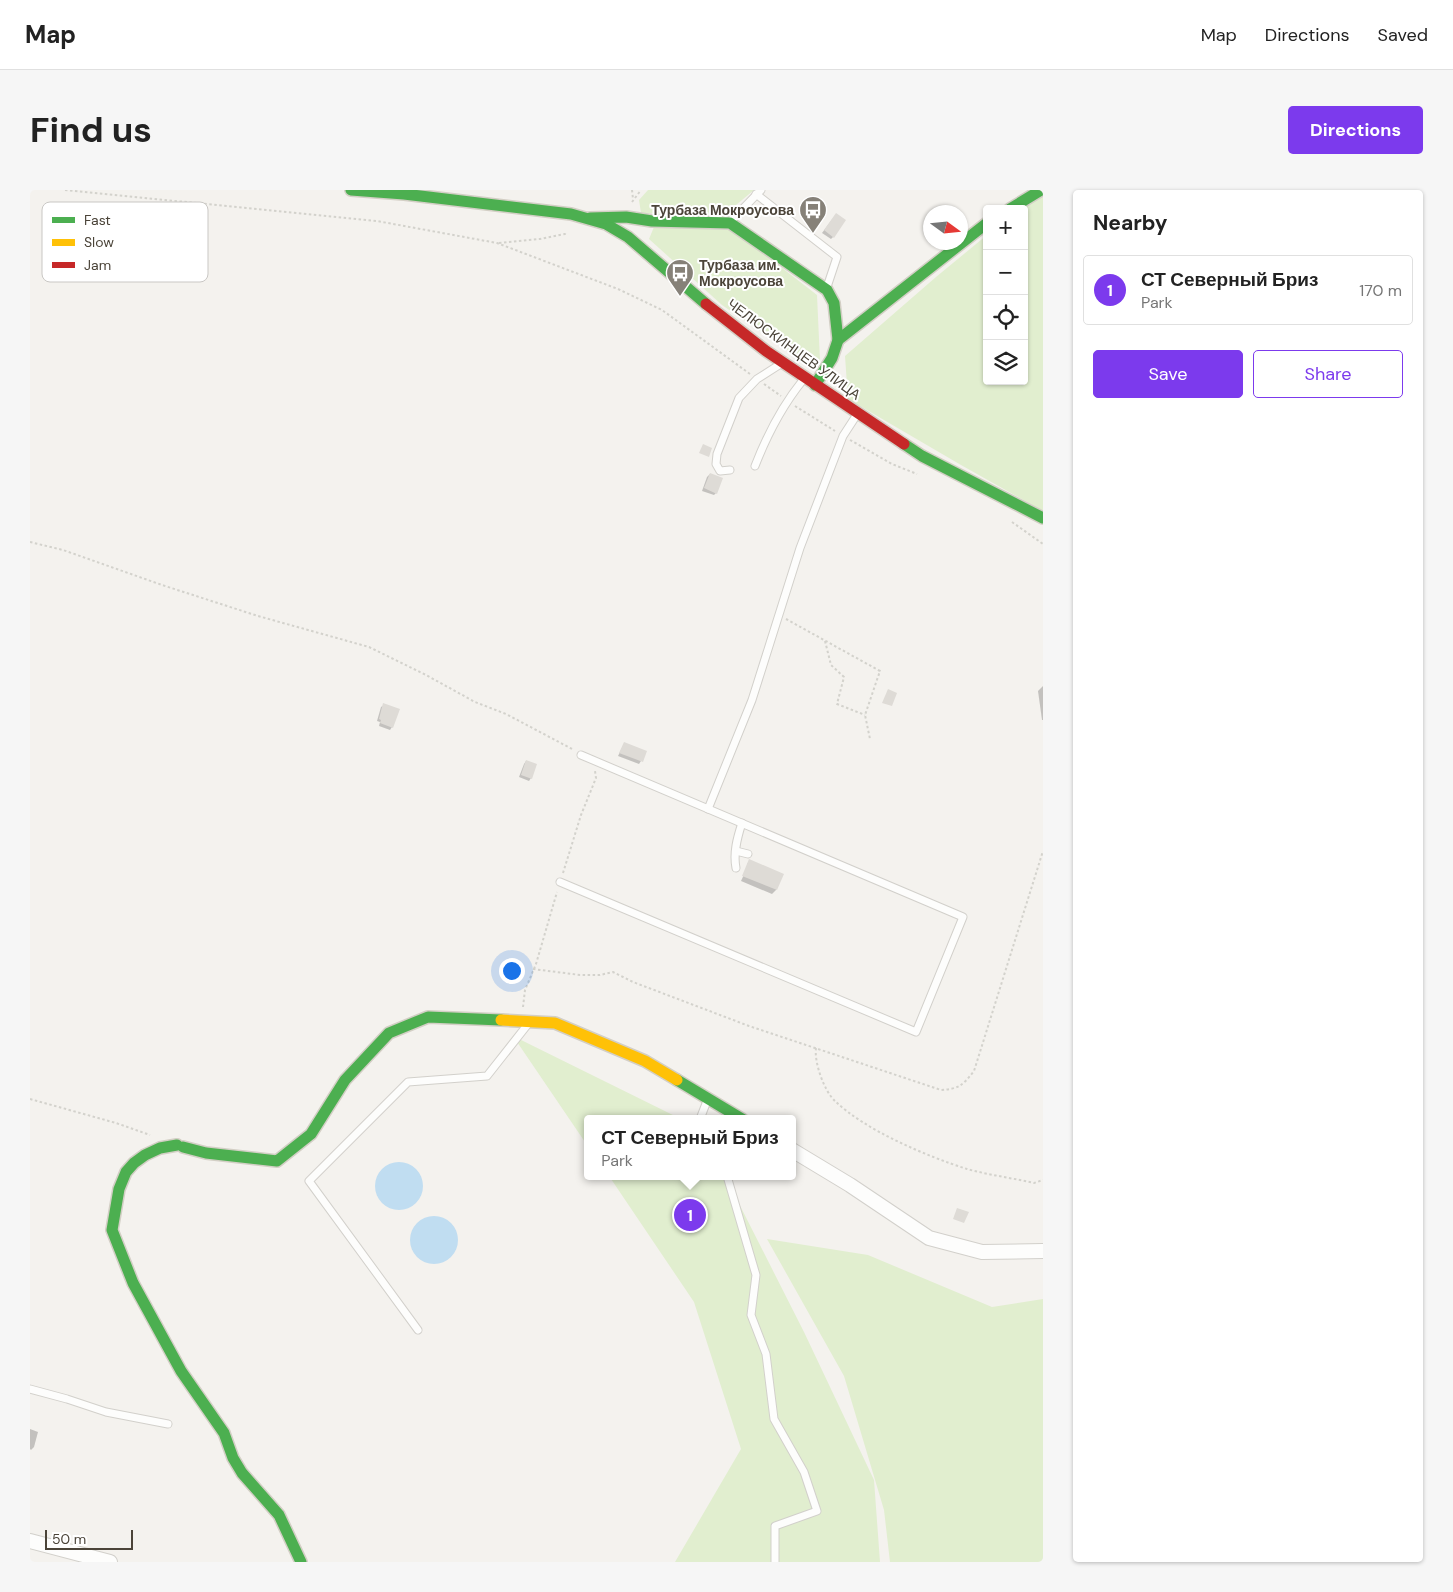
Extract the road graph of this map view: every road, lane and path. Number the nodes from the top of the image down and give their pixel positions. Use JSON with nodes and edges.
{"nodes":[{"id":1,"x":65,"y":190,"type":"edge"},
{"id":2,"x":351,"y":190,"type":"edge"},
{"id":3,"x":632,"y":190,"type":"edge"},
{"id":4,"x":1041,"y":190,"type":"edge"},
{"id":5,"x":758,"y":192,"type":"edge"},
{"id":6,"x":633,"y":199,"type":"dead end"},
{"id":7,"x":186,"y":202,"type":"edge"},
{"id":8,"x":208,"y":204,"type":"edge"},
{"id":9,"x":1017,"y":205,"type":"edge"},
{"id":10,"x":586,"y":218,"type":"junction"},
{"id":11,"x":730,"y":223,"type":"junction"},
{"id":12,"x":983,"y":226,"type":"edge"},
{"id":13,"x":567,"y":229,"type":"dead end"},
{"id":14,"x":496,"y":243,"type":"junction"},
{"id":15,"x":826,"y":290,"type":"junction"},
{"id":16,"x":838,"y":340,"type":"junction"},
{"id":17,"x":783,"y":363,"type":"junction"},
{"id":18,"x":757,"y":379,"type":"junction"},
{"id":19,"x":810,"y":382,"type":"junction"},
{"id":20,"x":788,"y":401,"type":"junction"},
{"id":21,"x":858,"y":413,"type":"junction"},
{"id":22,"x":843,"y":436,"type":"junction"},
{"id":23,"x":755,"y":466,"type":"dead end"},
{"id":24,"x":730,"y":470,"type":"dead end"},
{"id":25,"x":924,"y":476,"type":"dead end"},
{"id":26,"x":1043,"y":518,"type":"edge"},
{"id":27,"x":1009,"y":520,"type":"dead end"},
{"id":28,"x":30,"y":542,"type":"edge"},
{"id":29,"x":1043,"y":544,"type":"edge"},
{"id":30,"x":780,"y":616,"type":"junction"},
{"id":31,"x":824,"y":641,"type":"junction"},
{"id":32,"x":865,"y":715,"type":"junction"},
{"id":33,"x":870,"y":740,"type":"dead end"},
{"id":34,"x":581,"y":755,"type":"junction"},
{"id":35,"x":708,"y":809,"type":"junction"},
{"id":36,"x":742,"y":824,"type":"junction"},
{"id":37,"x":736,"y":851,"type":"junction"},
{"id":38,"x":748,"y":854,"type":"dead end"},
{"id":39,"x":736,"y":868,"type":"dead end"},
{"id":40,"x":560,"y":882,"type":"junction"},
{"id":41,"x":526,"y":1022,"type":"junction"},
{"id":42,"x":816,"y":1048,"type":"dead end"},
{"id":43,"x":30,"y":1099,"type":"edge"},
{"id":44,"x":708,"y":1099,"type":"junction"},
{"id":45,"x":702,"y":1115,"type":"edge"},
{"id":46,"x":735,"y":1115,"type":"edge"},
{"id":47,"x":150,"y":1135,"type":"dead end"},
{"id":48,"x":796,"y":1152,"type":"edge"},
{"id":49,"x":728,"y":1180,"type":"edge"},
{"id":50,"x":1043,"y":1180,"type":"edge"},
{"id":51,"x":1043,"y":1251,"type":"edge"},
{"id":52,"x":418,"y":1330,"type":"dead end"},
{"id":53,"x":30,"y":1388,"type":"edge"},
{"id":54,"x":168,"y":1424,"type":"dead end"},
{"id":55,"x":30,"y":1541,"type":"edge"},
{"id":56,"x":110,"y":1562,"type":"edge"},
{"id":57,"x":301,"y":1562,"type":"edge"},
{"id":58,"x":775,"y":1562,"type":"edge"}],
"edges":[{"from":1,"to":7,"type":"path"},
{"from":2,"to":10,"type":"street","name":"ЧЕЛЮСКИНЦЕВ УЛИЦА"},
{"from":3,"to":6,"type":"path"},
{"from":4,"to":9,"type":"street"},
{"from":5,"to":11,"type":"lane"},
{"from":5,"to":15,"type":"lane"},
{"from":8,"to":14,"type":"path"},
{"from":10,"to":11,"type":"street"},
{"from":10,"to":17,"type":"street","name":"ЧЕЛЮСКИНЦЕВ УЛИЦА"},
{"from":11,"to":15,"type":"street"},
{"from":12,"to":16,"type":"street"},
{"from":13,"to":14,"type":"path"},
{"from":14,"to":18,"type":"path"},
{"from":15,"to":16,"type":"street"},
{"from":16,"to":19,"type":"street"},
{"from":17,"to":18,"type":"lane"},
{"from":17,"to":19,"type":"street","name":"ЧЕЛЮСКИНЦЕВ УЛИЦА"},
{"from":18,"to":20,"type":"path"},
{"from":18,"to":24,"type":"lane"},
{"from":19,"to":20,"type":"lane"},
{"from":19,"to":21,"type":"street","name":"ЧЕЛЮСКИНЦЕВ УЛИЦА"},
{"from":20,"to":22,"type":"path"},
{"from":20,"to":23,"type":"lane"},
{"from":21,"to":22,"type":"lane"},
{"from":21,"to":26,"type":"street","name":"ЧЕЛЮСКИНЦЕВ УЛИЦА"},
{"from":22,"to":25,"type":"path"},
{"from":22,"to":30,"type":"lane"},
{"from":27,"to":29,"type":"path"},
{"from":28,"to":34,"type":"path"},
{"from":30,"to":31,"type":"path"},
{"from":30,"to":35,"type":"lane"},
{"from":31,"to":32,"type":"path"},
{"from":31,"to":32,"type":"path"},
{"from":32,"to":33,"type":"path"},
{"from":34,"to":35,"type":"lane"},
{"from":34,"to":40,"type":"path"},
{"from":35,"to":36,"type":"lane"},
{"from":36,"to":37,"type":"lane"},
{"from":36,"to":40,"type":"lane"},
{"from":37,"to":38,"type":"lane"},
{"from":37,"to":39,"type":"lane"},
{"from":40,"to":41,"type":"path"},
{"from":41,"to":44,"type":"street"},
{"from":41,"to":52,"type":"lane"},
{"from":41,"to":57,"type":"street"},
{"from":42,"to":50,"type":"path"},
{"from":43,"to":47,"type":"path"},
{"from":44,"to":45,"type":"lane"},
{"from":44,"to":46,"type":"street"},
{"from":48,"to":51,"type":"street"},
{"from":49,"to":58,"type":"lane"},
{"from":53,"to":54,"type":"lane"},
{"from":55,"to":56,"type":"street"}]}
